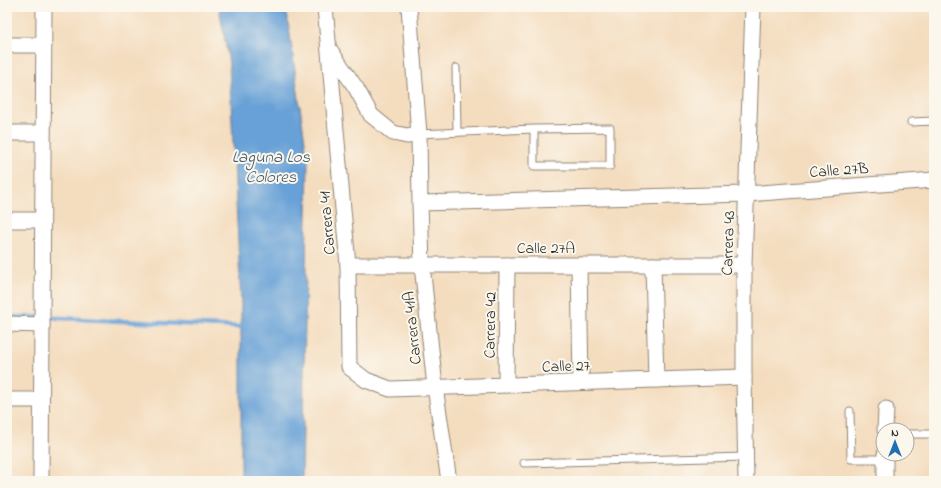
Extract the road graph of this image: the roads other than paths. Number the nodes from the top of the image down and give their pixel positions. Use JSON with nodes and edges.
{"nodes":[{"id":1,"x":44,"y":7,"type":"edge"},
{"id":2,"x":326,"y":7,"type":"edge"},
{"id":3,"x":409,"y":7,"type":"edge"},
{"id":4,"x":753,"y":7,"type":"edge"},
{"id":5,"x":7,"y":45,"type":"edge"},
{"id":6,"x":44,"y":45,"type":"junction"},
{"id":7,"x":329,"y":49,"type":"junction"},
{"id":8,"x":456,"y":68,"type":"dead end"},
{"id":9,"x":934,"y":121,"type":"edge"},
{"id":10,"x":911,"y":122,"type":"dead end"},
{"id":11,"x":534,"y":129,"type":"junction"},
{"id":12,"x":457,"y":132,"type":"junction"},
{"id":13,"x":7,"y":133,"type":"edge"},
{"id":14,"x":43,"y":133,"type":"junction"},
{"id":15,"x":419,"y":134,"type":"junction"},
{"id":16,"x":934,"y":180,"type":"edge"},
{"id":17,"x":747,"y":194,"type":"junction"},
{"id":18,"x":420,"y":203,"type":"junction"},
{"id":19,"x":7,"y":220,"type":"edge"},
{"id":20,"x":42,"y":220,"type":"junction"},
{"id":21,"x":348,"y":265,"type":"junction"},
{"id":22,"x":422,"y":265,"type":"junction"},
{"id":23,"x":508,"y":265,"type":"junction"},
{"id":24,"x":579,"y":265,"type":"junction"},
{"id":25,"x":653,"y":265,"type":"junction"},
{"id":26,"x":744,"y":265,"type":"junction"},
{"id":27,"x":7,"y":324,"type":"edge"},
{"id":28,"x":42,"y":325,"type":"junction"},
{"id":29,"x":744,"y":377,"type":"junction"},
{"id":30,"x":656,"y":380,"type":"junction"},
{"id":31,"x":581,"y":382,"type":"junction"},
{"id":32,"x":506,"y":385,"type":"junction"},
{"id":33,"x":435,"y":387,"type":"junction"},
{"id":34,"x":390,"y":389,"type":"joint"},
{"id":35,"x":7,"y":400,"type":"edge"},
{"id":36,"x":41,"y":400,"type":"junction"},
{"id":37,"x":886,"y":409,"type":"dead end"},
{"id":38,"x":850,"y":411,"type":"dead end"},
{"id":39,"x":885,"y":422,"type":"edge"},
{"id":40,"x":915,"y":434,"type":"edge"},
{"id":41,"x":934,"y":434,"type":"edge"},
{"id":42,"x":746,"y":456,"type":"junction"},
{"id":43,"x":875,"y":458,"type":"edge"},
{"id":44,"x":885,"y":462,"type":"edge"},
{"id":45,"x":524,"y":463,"type":"dead end"},
{"id":46,"x":41,"y":481,"type":"edge"},
{"id":47,"x":449,"y":481,"type":"edge"},
{"id":48,"x":746,"y":481,"type":"edge"},
{"id":49,"x":885,"y":481,"type":"edge"}],
"edges":[{"from":1,"to":6,"type":"street"},
{"from":2,"to":7,"type":"street","name":"Carrera 41"},
{"from":3,"to":15,"type":"street","name":"Carrera 41A"},
{"from":4,"to":17,"type":"street","name":"Carrera 43"},
{"from":5,"to":6,"type":"street"},
{"from":6,"to":14,"type":"street"},
{"from":7,"to":15,"type":"street"},
{"from":7,"to":21,"type":"street","name":"Carrera 41"},
{"from":8,"to":12,"type":"lane"},
{"from":9,"to":10,"type":"lane"},
{"from":11,"to":11,"type":"lane"},
{"from":11,"to":12,"type":"lane"},
{"from":12,"to":15,"type":"lane"},
{"from":13,"to":14,"type":"street"},
{"from":14,"to":20,"type":"street"},
{"from":15,"to":18,"type":"street","name":"Carrera 41A"},
{"from":16,"to":17,"type":"street","name":"Calle 27B"},
{"from":17,"to":18,"type":"street","name":"Calle 27B"},
{"from":17,"to":26,"type":"street","name":"Carrera 43"},
{"from":18,"to":22,"type":"street","name":"Carrera 41A"},
{"from":19,"to":20,"type":"street"},
{"from":20,"to":28,"type":"street"},
{"from":21,"to":22,"type":"street","name":"Calle 27A"},
{"from":21,"to":34,"type":"street","name":"Carrera 41"},
{"from":22,"to":23,"type":"street","name":"Calle 27A"},
{"from":22,"to":33,"type":"street","name":"Carrera 41A"},
{"from":23,"to":24,"type":"street","name":"Calle 27A"},
{"from":23,"to":32,"type":"street","name":"Carrera 42"},
{"from":24,"to":25,"type":"street","name":"Calle 27A"},
{"from":24,"to":31,"type":"street"},
{"from":25,"to":26,"type":"street","name":"Calle 27A"},
{"from":25,"to":30,"type":"street"},
{"from":26,"to":29,"type":"street","name":"Carrera 43"},
{"from":27,"to":28,"type":"street"},
{"from":28,"to":36,"type":"street"},
{"from":29,"to":30,"type":"street","name":"Calle 27"},
{"from":29,"to":42,"type":"street","name":"Carrera 43"},
{"from":30,"to":31,"type":"street","name":"Calle 27"},
{"from":31,"to":32,"type":"street","name":"Calle 27"},
{"from":32,"to":33,"type":"street","name":"Calle 27"},
{"from":33,"to":34,"type":"street","name":"Calle 27"},
{"from":33,"to":47,"type":"street","name":"Carrera 41A"},
{"from":35,"to":36,"type":"street"},
{"from":36,"to":46,"type":"street"},
{"from":37,"to":39,"type":"street"},
{"from":38,"to":43,"type":"lane"},
{"from":40,"to":41,"type":"lane"},
{"from":42,"to":45,"type":"lane"},
{"from":42,"to":48,"type":"street","name":"Carrera 43"},
{"from":44,"to":49,"type":"street"}]}
